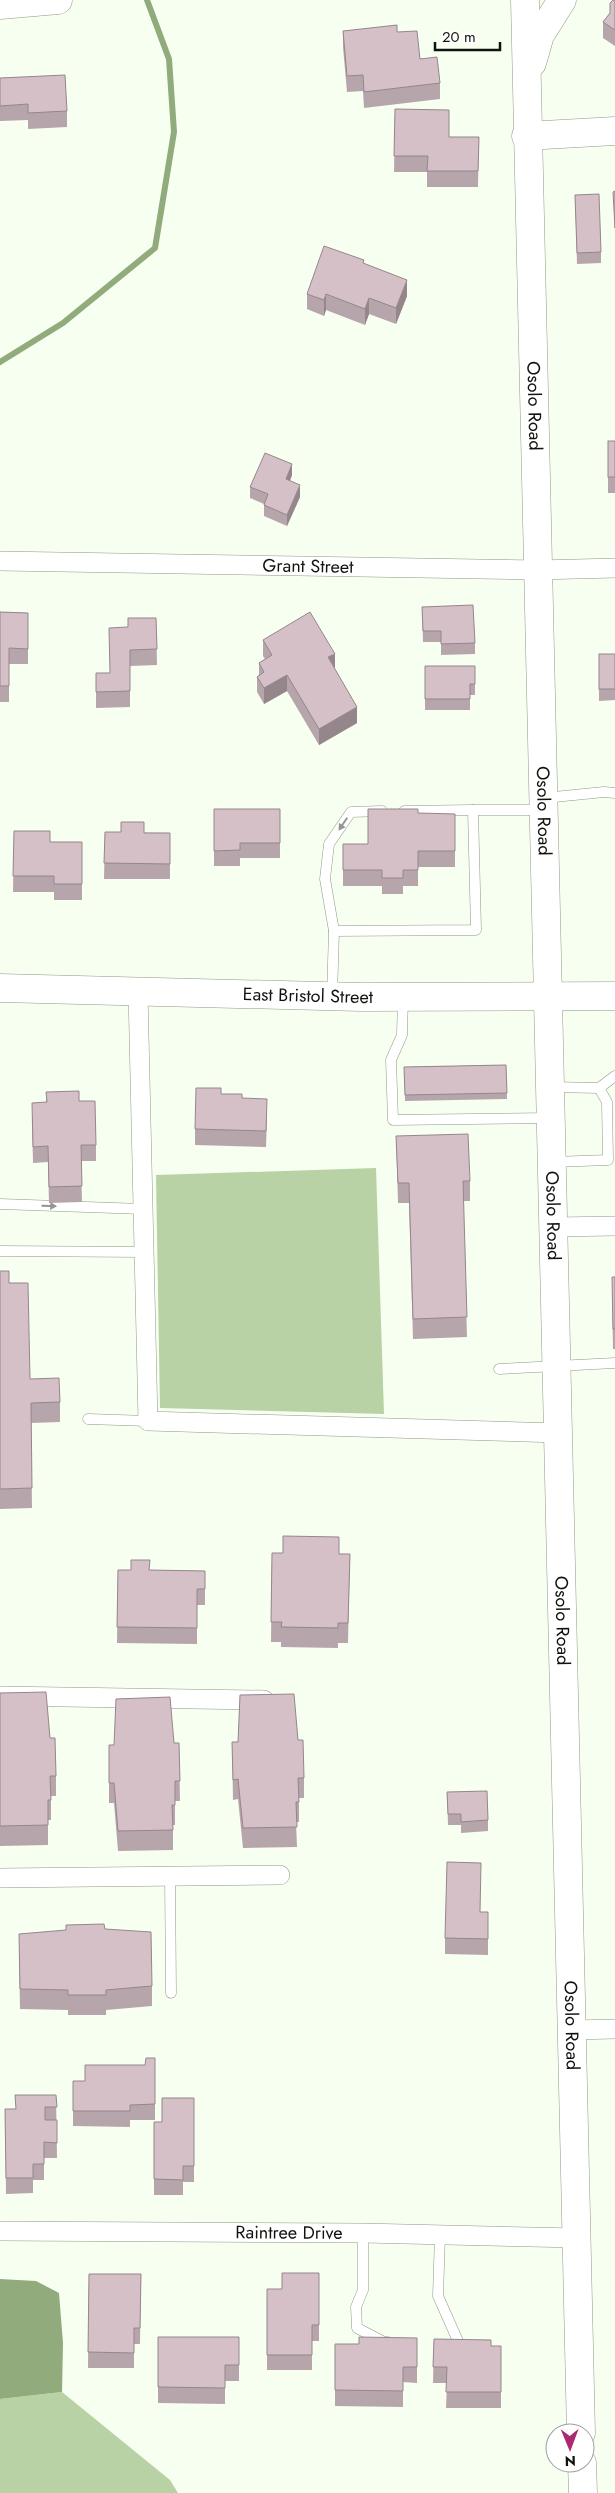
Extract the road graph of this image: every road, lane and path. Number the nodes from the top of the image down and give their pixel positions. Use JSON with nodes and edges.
{"nodes":[{"id":1,"x":58,"y":0,"type":"edge"},
{"id":2,"x":525,"y":0,"type":"edge"},
{"id":3,"x":562,"y":0,"type":"edge"},
{"id":4,"x":0,"y":5,"type":"edge"},
{"id":5,"x":526,"y":86,"type":"junction"},
{"id":6,"x":615,"y":131,"type":"edge"},
{"id":7,"x":526,"y":136,"type":"junction"},
{"id":8,"x":0,"y":561,"type":"edge"},
{"id":9,"x":615,"y":568,"type":"edge"},
{"id":10,"x":538,"y":570,"type":"junction"},
{"id":11,"x":615,"y":793,"type":"edge"},
{"id":12,"x":544,"y":804,"type":"junction"},
{"id":13,"x":473,"y":810,"type":"junction"},
{"id":14,"x":334,"y":931,"type":"junction"},
{"id":15,"x":0,"y":988,"type":"edge"},
{"id":16,"x":138,"y":992,"type":"junction"},
{"id":17,"x":332,"y":996,"type":"junction"},
{"id":18,"x":615,"y":996,"type":"edge"},
{"id":19,"x":403,"y":997,"type":"junction"},
{"id":20,"x":548,"y":997,"type":"junction"},
{"id":21,"x":615,"y":1076,"type":"edge"},
{"id":22,"x":551,"y":1087,"type":"junction"},
{"id":23,"x":599,"y":1088,"type":"junction"},
{"id":24,"x":552,"y":1118,"type":"junction"},
{"id":25,"x":553,"y":1162,"type":"junction"},
{"id":26,"x":0,"y":1204,"type":"edge"},
{"id":27,"x":144,"y":1209,"type":"junction"},
{"id":28,"x":615,"y":1226,"type":"edge"},
{"id":29,"x":554,"y":1228,"type":"junction"},
{"id":30,"x":0,"y":1251,"type":"edge"},
{"id":31,"x":145,"y":1252,"type":"junction"},
{"id":32,"x":615,"y":1363,"type":"edge"},
{"id":33,"x":558,"y":1364,"type":"junction"},
{"id":34,"x":499,"y":1368,"type":"dead end"},
{"id":35,"x":88,"y":1418,"type":"dead end"},
{"id":36,"x":148,"y":1421,"type":"junction"},
{"id":37,"x":559,"y":1433,"type":"junction"},
{"id":38,"x":0,"y":1696,"type":"edge"},
{"id":39,"x":273,"y":1700,"type":"edge"},
{"id":40,"x":280,"y":1875,"type":"dead end"},
{"id":41,"x":170,"y":1876,"type":"junction"},
{"id":42,"x":0,"y":1878,"type":"edge"},
{"id":43,"x":171,"y":1993,"type":"dead end"},
{"id":44,"x":615,"y":2029,"type":"edge"},
{"id":45,"x":573,"y":2030,"type":"junction"},
{"id":46,"x":0,"y":2231,"type":"edge"},
{"id":47,"x":363,"y":2233,"type":"junction"},
{"id":48,"x":440,"y":2235,"type":"junction"},
{"id":49,"x":577,"y":2238,"type":"junction"},
{"id":50,"x":458,"y":2341,"type":"edge"},
{"id":51,"x":397,"y":2342,"type":"edge"},
{"id":52,"x":582,"y":2423,"type":"edge"},
{"id":53,"x":582,"y":2473,"type":"edge"},
{"id":54,"x":583,"y":2493,"type":"edge"}],
"edges":[{"from":1,"to":4,"type":"street"},
{"from":2,"to":5,"type":"street","name":"Osolo Road"},
{"from":3,"to":5,"type":"street"},
{"from":5,"to":7,"type":"street","name":"Osolo Road"},
{"from":6,"to":7,"type":"street"},
{"from":7,"to":10,"type":"street","name":"Osolo Road"},
{"from":8,"to":10,"type":"street","name":"Grant Street"},
{"from":9,"to":10,"type":"street","name":"Grant Street"},
{"from":10,"to":12,"type":"street","name":"Osolo Road"},
{"from":11,"to":12,"type":"lane"},
{"from":12,"to":13,"type":"lane"},
{"from":12,"to":20,"type":"street","name":"Osolo Road"},
{"from":13,"to":14,"type":"lane","one_way":true},
{"from":13,"to":14,"type":"lane"},
{"from":14,"to":17,"type":"lane"},
{"from":15,"to":16,"type":"street","name":"East Bristol Street"},
{"from":16,"to":17,"type":"street","name":"East Bristol Street"},
{"from":16,"to":27,"type":"street"},
{"from":17,"to":19,"type":"street","name":"East Bristol Street"},
{"from":18,"to":20,"type":"street","name":"East Bristol Street"},
{"from":19,"to":20,"type":"street","name":"East Bristol Street"},
{"from":19,"to":24,"type":"lane"},
{"from":20,"to":22,"type":"street","name":"Osolo Road"},
{"from":21,"to":23,"type":"lane"},
{"from":22,"to":23,"type":"lane"},
{"from":22,"to":24,"type":"street","name":"Osolo Road"},
{"from":23,"to":25,"type":"lane"},
{"from":24,"to":25,"type":"street","name":"Osolo Road"},
{"from":25,"to":29,"type":"street","name":"Osolo Road"},
{"from":26,"to":27,"type":"lane","one_way":true},
{"from":27,"to":31,"type":"street"},
{"from":28,"to":29,"type":"street"},
{"from":29,"to":33,"type":"street","name":"Osolo Road"},
{"from":30,"to":31,"type":"lane"},
{"from":31,"to":36,"type":"street"},
{"from":32,"to":33,"type":"lane"},
{"from":33,"to":34,"type":"lane"},
{"from":33,"to":37,"type":"street","name":"Osolo Road"},
{"from":35,"to":36,"type":"lane"},
{"from":36,"to":37,"type":"street"},
{"from":37,"to":45,"type":"street","name":"Osolo Road"},
{"from":38,"to":39,"type":"street"},
{"from":40,"to":41,"type":"street"},
{"from":41,"to":42,"type":"street"},
{"from":41,"to":43,"type":"lane"},
{"from":44,"to":45,"type":"street"},
{"from":45,"to":49,"type":"street","name":"Osolo Road"},
{"from":46,"to":47,"type":"street","name":"Raintree Drive"},
{"from":47,"to":48,"type":"street","name":"Raintree Drive"},
{"from":47,"to":51,"type":"lane"},
{"from":48,"to":49,"type":"street","name":"Raintree Drive"},
{"from":48,"to":50,"type":"lane"},
{"from":49,"to":52,"type":"street","name":"Osolo Road"},
{"from":53,"to":54,"type":"street"}]}
